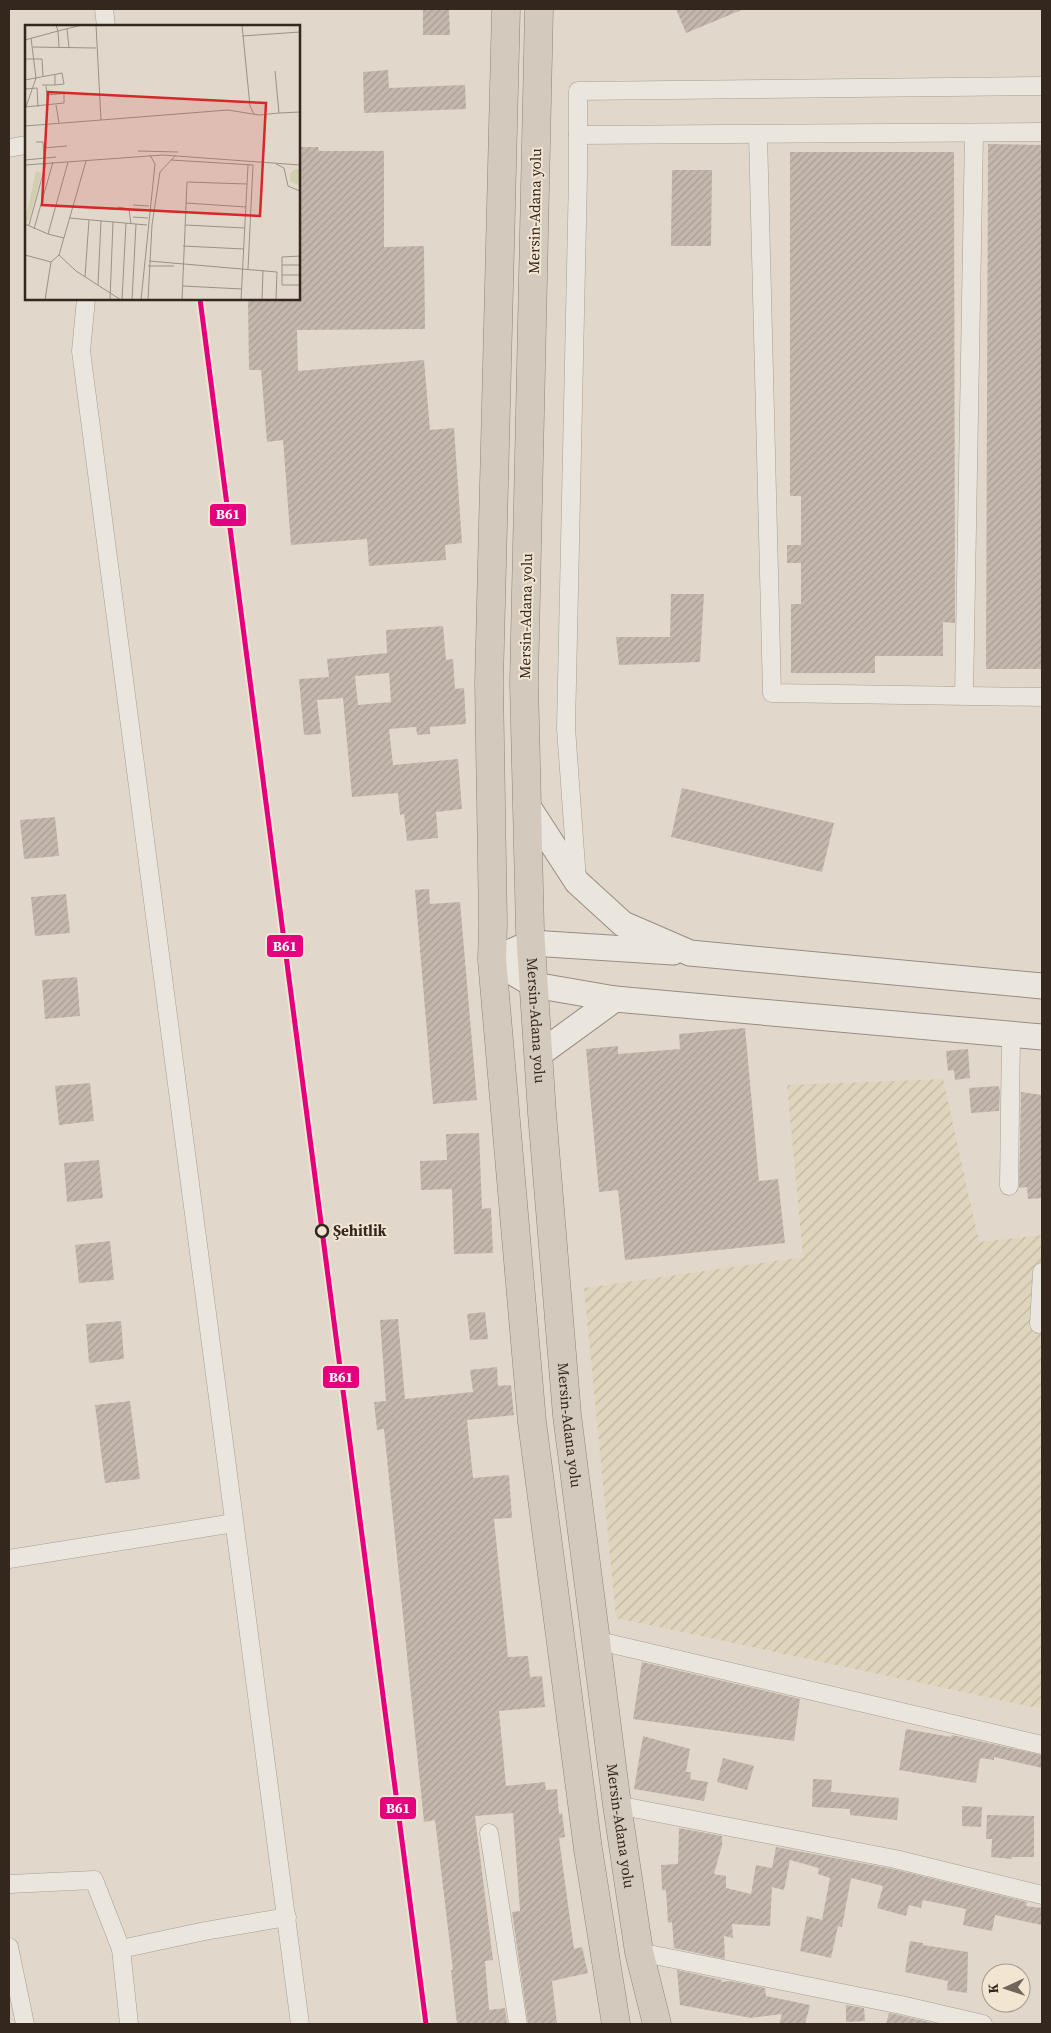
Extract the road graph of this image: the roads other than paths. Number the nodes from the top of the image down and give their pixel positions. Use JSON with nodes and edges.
{"nodes":[{"id":1,"x":104,"y":9,"type":"edge"},
{"id":2,"x":506,"y":9,"type":"edge"},
{"id":3,"x":539,"y":9,"type":"edge"},
{"id":4,"x":106,"y":25,"type":"edge"},
{"id":5,"x":1042,"y":86,"type":"edge"},
{"id":6,"x":1042,"y":132,"type":"edge"},
{"id":7,"x":974,"y":133,"type":"junction"},
{"id":8,"x":758,"y":134,"type":"junction"},
{"id":9,"x":578,"y":135,"type":"junction"},
{"id":10,"x":25,"y":145,"type":"edge"},
{"id":11,"x":9,"y":148,"type":"edge"},
{"id":12,"x":86,"y":300,"type":"edge"},
{"id":13,"x":964,"y":695,"type":"junction"},
{"id":14,"x":1042,"y":696,"type":"edge"},
{"id":15,"x":528,"y":805,"type":"junction"},
{"id":16,"x":577,"y":882,"type":"junction"},
{"id":17,"x":531,"y":943,"type":"junction"},
{"id":18,"x":690,"y":953,"type":"junction"},
{"id":19,"x":492,"y":960,"type":"junction"},
{"id":20,"x":534,"y":985,"type":"junction"},
{"id":21,"x":1042,"y":986,"type":"edge"},
{"id":22,"x":615,"y":999,"type":"junction"},
{"id":23,"x":1011,"y":1035,"type":"junction"},
{"id":24,"x":1042,"y":1037,"type":"edge"},
{"id":25,"x":538,"y":1055,"type":"junction"},
{"id":26,"x":1009,"y":1186,"type":"dead end"},
{"id":27,"x":1042,"y":1272,"type":"edge"},
{"id":28,"x":1039,"y":1324,"type":"dead end"},
{"id":29,"x":234,"y":1523,"type":"junction"},
{"id":30,"x":9,"y":1559,"type":"edge"},
{"id":31,"x":595,"y":1640,"type":"junction"},
{"id":32,"x":1042,"y":1745,"type":"edge"},
{"id":33,"x":617,"y":1806,"type":"junction"},
{"id":34,"x":489,"y":1832,"type":"dead end"},
{"id":35,"x":9,"y":1884,"type":"edge"},
{"id":36,"x":1042,"y":1895,"type":"edge"},
{"id":37,"x":287,"y":1917,"type":"junction"},
{"id":38,"x":9,"y":1947,"type":"edge"},
{"id":39,"x":121,"y":1949,"type":"junction"},
{"id":40,"x":639,"y":1952,"type":"junction"},
{"id":41,"x":25,"y":2024,"type":"edge"},
{"id":42,"x":129,"y":2024,"type":"edge"},
{"id":43,"x":300,"y":2024,"type":"edge"},
{"id":44,"x":518,"y":2024,"type":"edge"},
{"id":45,"x":616,"y":2024,"type":"edge"},
{"id":46,"x":661,"y":2024,"type":"edge"},
{"id":47,"x":983,"y":2024,"type":"edge"}],
"edges":[{"from":1,"to":4,"type":"street"},
{"from":2,"to":19,"type":"highway"},
{"from":3,"to":15,"type":"highway","name":"Mersin-Adana yolu"},
{"from":5,"to":9,"type":"street"},
{"from":6,"to":7,"type":"street"},
{"from":7,"to":8,"type":"street"},
{"from":7,"to":13,"type":"street"},
{"from":8,"to":9,"type":"street"},
{"from":8,"to":13,"type":"street"},
{"from":9,"to":16,"type":"street"},
{"from":10,"to":11,"type":"street"},
{"from":12,"to":29,"type":"street"},
{"from":13,"to":14,"type":"street"},
{"from":15,"to":16,"type":"main road"},
{"from":15,"to":17,"type":"highway","name":"Mersin-Adana yolu"},
{"from":16,"to":18,"type":"main road"},
{"from":17,"to":18,"type":"main road"},
{"from":17,"to":19,"type":"main road"},
{"from":17,"to":20,"type":"highway","name":"Mersin-Adana yolu"},
{"from":18,"to":21,"type":"main road"},
{"from":19,"to":20,"type":"main road"},
{"from":19,"to":45,"type":"highway"},
{"from":20,"to":22,"type":"main road"},
{"from":20,"to":25,"type":"highway","name":"Mersin-Adana yolu"},
{"from":22,"to":23,"type":"main road"},
{"from":22,"to":25,"type":"main road"},
{"from":23,"to":24,"type":"main road"},
{"from":23,"to":26,"type":"street"},
{"from":25,"to":31,"type":"highway","name":"Mersin-Adana yolu"},
{"from":27,"to":28,"type":"street"},
{"from":29,"to":30,"type":"street"},
{"from":29,"to":37,"type":"street"},
{"from":31,"to":32,"type":"street"},
{"from":31,"to":33,"type":"highway","name":"Mersin-Adana yolu"},
{"from":33,"to":36,"type":"street"},
{"from":33,"to":40,"type":"highway","name":"Mersin-Adana yolu"},
{"from":34,"to":44,"type":"street"},
{"from":35,"to":39,"type":"street"},
{"from":37,"to":39,"type":"street"},
{"from":37,"to":43,"type":"street"},
{"from":38,"to":41,"type":"street"},
{"from":39,"to":42,"type":"street"},
{"from":40,"to":46,"type":"highway","name":"Mersin-Adana yolu"},
{"from":40,"to":47,"type":"street"}]}
